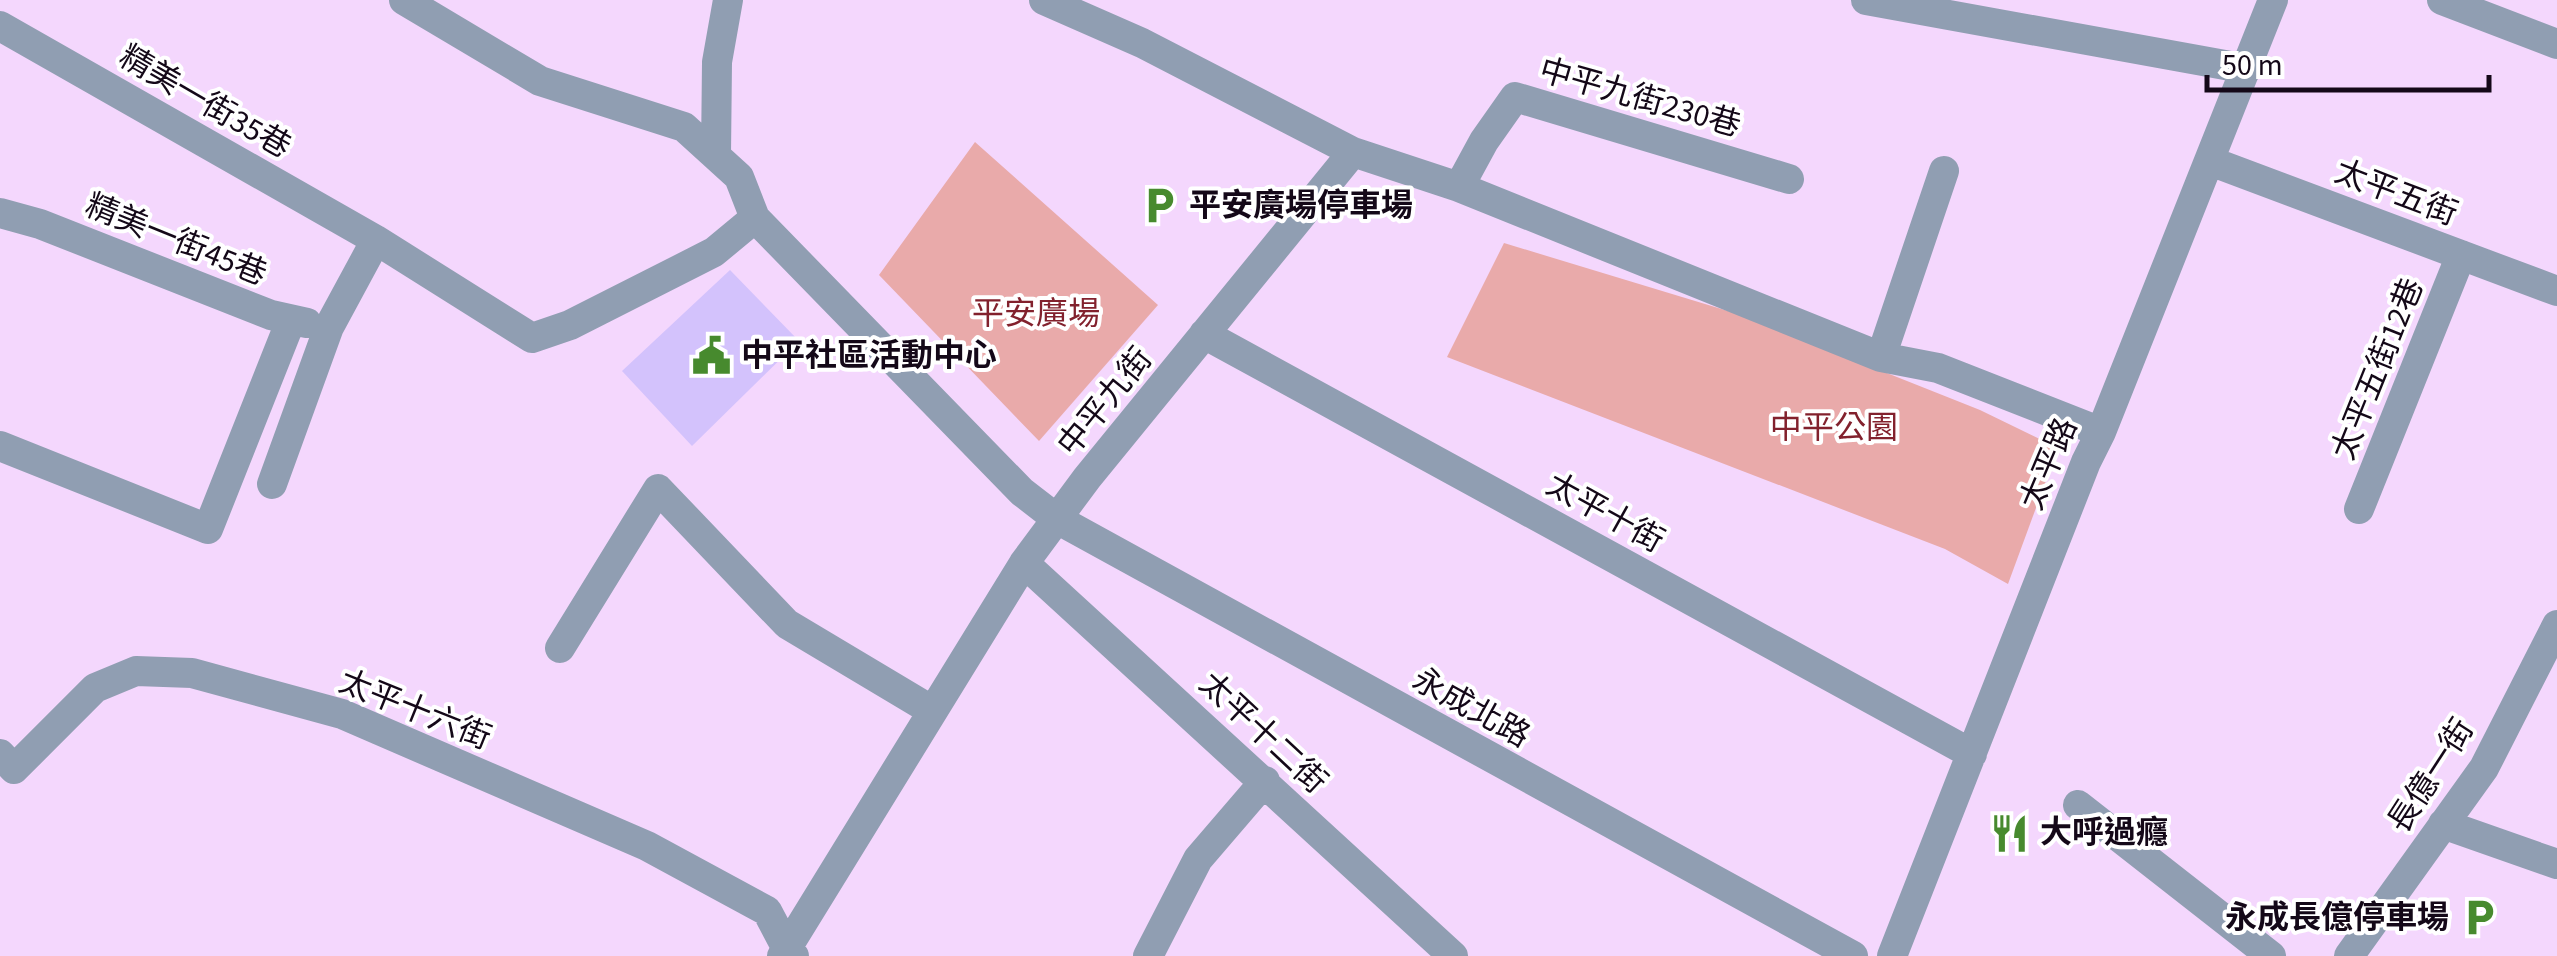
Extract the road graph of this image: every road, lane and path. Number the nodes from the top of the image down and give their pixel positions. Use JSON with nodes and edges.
{"nodes":[{"id":1,"x":404,"y":0,"type":"edge"},
{"id":2,"x":728,"y":0,"type":"edge"},
{"id":3,"x":1044,"y":0,"type":"edge"},
{"id":4,"x":1866,"y":0,"type":"edge"},
{"id":5,"x":2273,"y":0,"type":"edge"},
{"id":6,"x":2442,"y":0,"type":"edge"},
{"id":7,"x":0,"y":26,"type":"edge"},
{"id":8,"x":2557,"y":44,"type":"edge"},
{"id":9,"x":2247,"y":70,"type":"junction"},
{"id":10,"x":1353,"y":152,"type":"junction"},
{"id":11,"x":716,"y":154,"type":"junction"},
{"id":12,"x":2210,"y":161,"type":"junction"},
{"id":13,"x":1944,"y":171,"type":"dead end"},
{"id":14,"x":1790,"y":178,"type":"dead end"},
{"id":15,"x":1459,"y":187,"type":"junction"},
{"id":16,"x":0,"y":213,"type":"edge"},
{"id":17,"x":754,"y":218,"type":"junction"},
{"id":18,"x":376,"y":240,"type":"junction"},
{"id":19,"x":2461,"y":255,"type":"junction"},
{"id":20,"x":2557,"y":290,"type":"edge"},
{"id":21,"x":291,"y":320,"type":"junction"},
{"id":22,"x":328,"y":327,"type":"junction"},
{"id":23,"x":1204,"y":334,"type":"junction"},
{"id":24,"x":1881,"y":356,"type":"junction"},
{"id":25,"x":2101,"y":432,"type":"junction"},
{"id":26,"x":0,"y":446,"type":"edge"},
{"id":27,"x":272,"y":484,"type":"dead end"},
{"id":28,"x":2359,"y":509,"type":"dead end"},
{"id":29,"x":1057,"y":520,"type":"junction"},
{"id":30,"x":1024,"y":563,"type":"junction"},
{"id":31,"x":2557,"y":624,"type":"edge"},
{"id":32,"x":560,"y":648,"type":"dead end"},
{"id":33,"x":931,"y":710,"type":"junction"},
{"id":34,"x":1972,"y":754,"type":"junction"},
{"id":35,"x":7,"y":762,"type":"edge"},
{"id":36,"x":1265,"y":781,"type":"junction"},
{"id":37,"x":2078,"y":805,"type":"dead end"},
{"id":38,"x":2443,"y":824,"type":"junction"},
{"id":39,"x":2557,"y":864,"type":"edge"},
{"id":40,"x":788,"y":954,"type":"edge"},
{"id":41,"x":1148,"y":956,"type":"edge"},
{"id":42,"x":1453,"y":956,"type":"edge"},
{"id":43,"x":1853,"y":956,"type":"edge"},
{"id":44,"x":1892,"y":956,"type":"edge"},
{"id":45,"x":2271,"y":956,"type":"edge"},
{"id":46,"x":2349,"y":956,"type":"edge"}],
"edges":[{"from":1,"to":11,"type":"street"},
{"from":2,"to":11,"type":"street"},
{"from":3,"to":10,"type":"street"},
{"from":4,"to":9,"type":"street"},
{"from":5,"to":9,"type":"street","name":"太平路"},
{"from":6,"to":8,"type":"street"},
{"from":7,"to":18,"type":"street","name":"精美一街35巷"},
{"from":9,"to":12,"type":"street","name":"太平路"},
{"from":10,"to":15,"type":"street"},
{"from":10,"to":23,"type":"street","name":"中平九街"},
{"from":11,"to":17,"type":"street"},
{"from":12,"to":19,"type":"street","name":"太平五街"},
{"from":12,"to":25,"type":"street","name":"太平路"},
{"from":13,"to":24,"type":"street"},
{"from":14,"to":15,"type":"street","name":"中平九街230巷"},
{"from":15,"to":24,"type":"street"},
{"from":16,"to":21,"type":"street","name":"精美一街45巷"},
{"from":17,"to":18,"type":"street","name":"精美一街35巷"},
{"from":17,"to":29,"type":"street","name":"永成北路"},
{"from":18,"to":22,"type":"street"},
{"from":19,"to":20,"type":"street","name":"太平五街"},
{"from":19,"to":28,"type":"street","name":"太平五街12巷"},
{"from":21,"to":22,"type":"street","name":"精美一街45巷"},
{"from":21,"to":26,"type":"street"},
{"from":22,"to":27,"type":"street"},
{"from":23,"to":29,"type":"street","name":"中平九街"},
{"from":23,"to":34,"type":"street","name":"太平十街"},
{"from":24,"to":25,"type":"street"},
{"from":25,"to":34,"type":"street","name":"太平路"},
{"from":29,"to":30,"type":"street","name":"中平九街"},
{"from":29,"to":43,"type":"street","name":"永成北路"},
{"from":30,"to":33,"type":"street","name":"中平九街"},
{"from":30,"to":36,"type":"street","name":"太平十二街"},
{"from":31,"to":38,"type":"street","name":"長億一街"},
{"from":32,"to":33,"type":"street"},
{"from":33,"to":40,"type":"street","name":"中平九街"},
{"from":34,"to":44,"type":"street","name":"太平路"},
{"from":35,"to":40,"type":"street","name":"太平十六街"},
{"from":36,"to":41,"type":"street"},
{"from":36,"to":42,"type":"street","name":"太平十二街"},
{"from":37,"to":45,"type":"street"},
{"from":38,"to":39,"type":"street"},
{"from":38,"to":46,"type":"street","name":"長億一街"}]}
